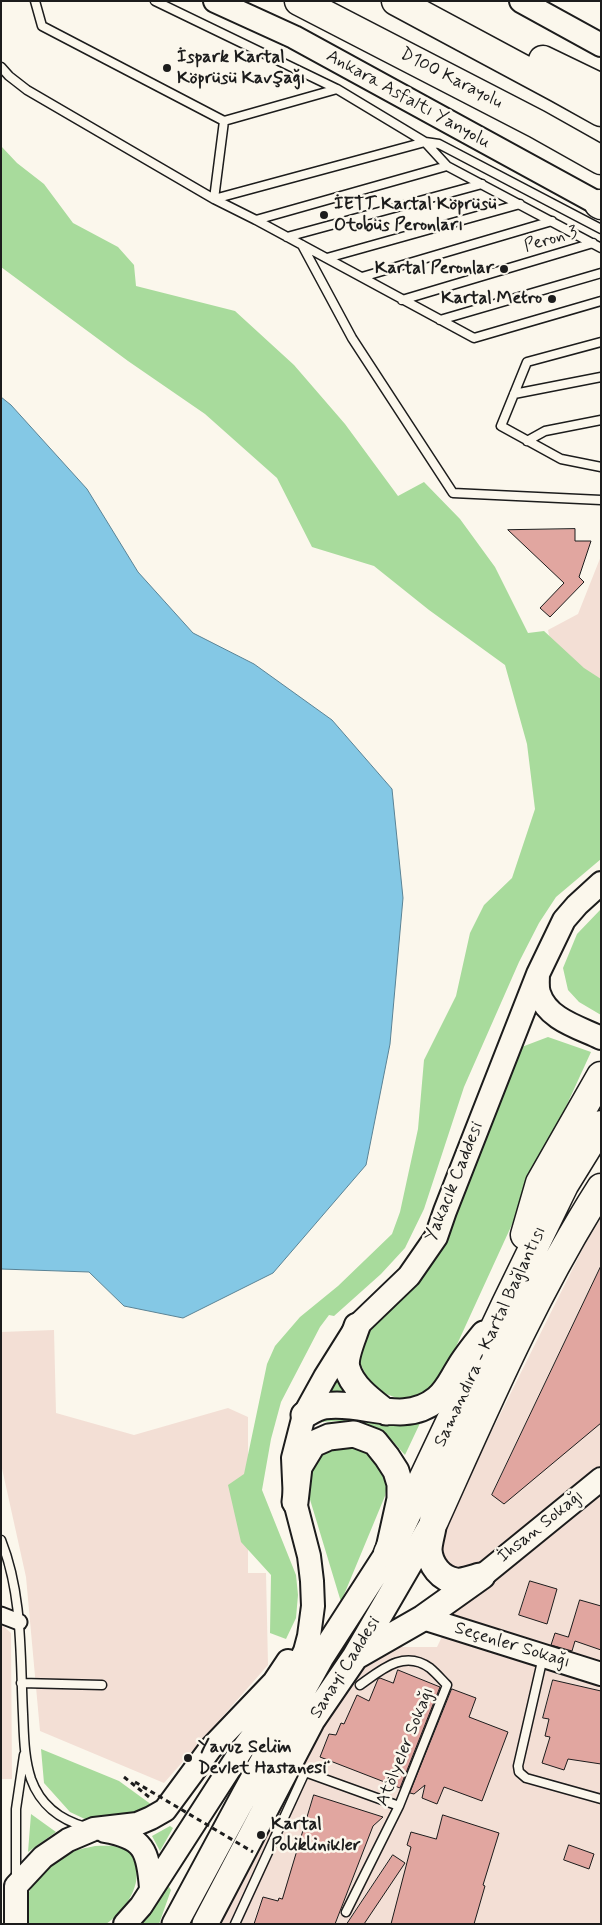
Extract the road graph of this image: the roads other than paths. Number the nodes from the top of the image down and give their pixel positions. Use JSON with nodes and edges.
{"nodes":[{"id":1,"x":35,"y":1,"type":"edge"},
{"id":2,"x":155,"y":1,"type":"edge"},
{"id":3,"x":215,"y":1,"type":"edge"},
{"id":4,"x":291,"y":1,"type":"edge"},
{"id":5,"x":298,"y":1,"type":"edge"},
{"id":6,"x":396,"y":1,"type":"edge"},
{"id":7,"x":411,"y":1,"type":"edge"},
{"id":8,"x":521,"y":1,"type":"edge"},
{"id":9,"x":326,"y":15,"type":"junction"},
{"id":10,"x":601,"y":44,"type":"edge"},
{"id":11,"x":1,"y":67,"type":"edge"},
{"id":12,"x":601,"y":88,"type":"edge"},
{"id":13,"x":337,"y":89,"type":"junction"},
{"id":14,"x":601,"y":112,"type":"edge"},
{"id":15,"x":224,"y":121,"type":"junction"},
{"id":16,"x":425,"y":142,"type":"junction"},
{"id":17,"x":601,"y":160,"type":"edge"},
{"id":18,"x":447,"y":166,"type":"junction"},
{"id":19,"x":482,"y":184,"type":"junction"},
{"id":20,"x":214,"y":199,"type":"junction"},
{"id":21,"x":520,"y":204,"type":"junction"},
{"id":22,"x":600,"y":209,"type":"edge"},
{"id":23,"x":256,"y":220,"type":"junction"},
{"id":24,"x":552,"y":221,"type":"junction"},
{"id":25,"x":288,"y":237,"type":"junction"},
{"id":26,"x":593,"y":243,"type":"junction"},
{"id":27,"x":301,"y":244,"type":"junction"},
{"id":28,"x":601,"y":248,"type":"edge"},
{"id":29,"x":327,"y":258,"type":"junction"},
{"id":30,"x":601,"y":273,"type":"edge"},
{"id":31,"x":362,"y":278,"type":"junction"},
{"id":32,"x":402,"y":300,"type":"junction"},
{"id":33,"x":601,"y":301,"type":"edge"},
{"id":34,"x":440,"y":320,"type":"junction"},
{"id":35,"x":601,"y":342,"type":"edge"},
{"id":36,"x":601,"y":376,"type":"edge"},
{"id":37,"x":514,"y":394,"type":"junction"},
{"id":38,"x":601,"y":420,"type":"edge"},
{"id":39,"x":527,"y":441,"type":"junction"},
{"id":40,"x":601,"y":467,"type":"edge"},
{"id":41,"x":601,"y":500,"type":"edge"},
{"id":42,"x":601,"y":883,"type":"edge"},
{"id":43,"x":538,"y":974,"type":"junction"},
{"id":44,"x":571,"y":1024,"type":"junction"},
{"id":45,"x":601,"y":1038,"type":"edge"},
{"id":46,"x":510,"y":1047,"type":"junction"},
{"id":47,"x":601,"y":1076,"type":"edge"},
{"id":48,"x":601,"y":1125,"type":"edge"},
{"id":49,"x":601,"y":1188,"type":"edge"},
{"id":50,"x":506,"y":1304,"type":"junction"},
{"id":51,"x":357,"y":1326,"type":"junction"},
{"id":52,"x":386,"y":1412,"type":"junction"},
{"id":53,"x":304,"y":1416,"type":"junction"},
{"id":54,"x":601,"y":1479,"type":"edge"},
{"id":55,"x":295,"y":1502,"type":"junction"},
{"id":56,"x":434,"y":1521,"type":"junction"},
{"id":57,"x":1,"y":1540,"type":"edge"},
{"id":58,"x":388,"y":1553,"type":"junction"},
{"id":59,"x":5,"y":1559,"type":"edge"},
{"id":60,"x":482,"y":1576,"type":"junction"},
{"id":61,"x":1,"y":1615,"type":"edge"},
{"id":62,"x":423,"y":1618,"type":"junction"},
{"id":63,"x":19,"y":1622,"type":"junction"},
{"id":64,"x":310,"y":1624,"type":"junction"},
{"id":65,"x":354,"y":1656,"type":"junction"},
{"id":66,"x":543,"y":1656,"type":"junction"},
{"id":67,"x":601,"y":1674,"type":"edge"},
{"id":68,"x":21,"y":1683,"type":"junction"},
{"id":69,"x":102,"y":1685,"type":"dead end"},
{"id":70,"x":360,"y":1685,"type":"dead end"},
{"id":71,"x":25,"y":1751,"type":"junction"},
{"id":72,"x":601,"y":1799,"type":"edge"},
{"id":73,"x":399,"y":1806,"type":"junction"},
{"id":74,"x":94,"y":1828,"type":"junction"},
{"id":75,"x":16,"y":1886,"type":"junction"},
{"id":76,"x":151,"y":1888,"type":"junction"},
{"id":77,"x":346,"y":1912,"type":"dead end"},
{"id":78,"x":3,"y":1924,"type":"edge"},
{"id":79,"x":16,"y":1924,"type":"edge"},
{"id":80,"x":125,"y":1924,"type":"edge"},
{"id":81,"x":175,"y":1924,"type":"edge"},
{"id":82,"x":205,"y":1924,"type":"edge"},
{"id":83,"x":235,"y":1924,"type":"edge"}],
"edges":[{"from":1,"to":15,"type":"lane"},
{"from":2,"to":13,"type":"lane"},
{"from":3,"to":22,"type":"street","name":"Ankara Asfaltı Yanyolu"},
{"from":4,"to":9,"type":"highway"},
{"from":5,"to":9,"type":"highway","name":"D100 Karayolu"},
{"from":6,"to":14,"type":"highway"},
{"from":7,"to":12,"type":"highway"},
{"from":8,"to":10,"type":"street"},
{"from":9,"to":17,"type":"highway","name":"D100 Karayolu"},
{"from":11,"to":20,"type":"lane"},
{"from":13,"to":15,"type":"lane"},
{"from":13,"to":16,"type":"lane"},
{"from":15,"to":20,"type":"lane"},
{"from":16,"to":18,"type":"lane"},
{"from":16,"to":20,"type":"lane"},
{"from":16,"to":22,"type":"lane"},
{"from":18,"to":19,"type":"lane"},
{"from":18,"to":23,"type":"lane"},
{"from":19,"to":21,"type":"lane"},
{"from":19,"to":25,"type":"lane"},
{"from":20,"to":23,"type":"lane"},
{"from":21,"to":24,"type":"lane"},
{"from":21,"to":29,"type":"lane"},
{"from":23,"to":25,"type":"lane"},
{"from":24,"to":26,"type":"lane"},
{"from":24,"to":31,"type":"lane"},
{"from":25,"to":27,"type":"lane"},
{"from":26,"to":28,"type":"lane"},
{"from":26,"to":32,"type":"lane","name":"Peron 3"},
{"from":27,"to":29,"type":"lane"},
{"from":27,"to":41,"type":"lane"},
{"from":29,"to":31,"type":"lane"},
{"from":30,"to":34,"type":"lane"},
{"from":31,"to":32,"type":"lane"},
{"from":32,"to":34,"type":"lane"},
{"from":33,"to":34,"type":"lane"},
{"from":35,"to":37,"type":"lane"},
{"from":36,"to":37,"type":"lane"},
{"from":37,"to":39,"type":"lane"},
{"from":38,"to":39,"type":"lane"},
{"from":39,"to":40,"type":"lane"},
{"from":42,"to":43,"type":"street","name":"Yakacık Caddesi"},
{"from":43,"to":44,"type":"street"},
{"from":43,"to":46,"type":"street","name":"Yakacık Caddesi"},
{"from":44,"to":45,"type":"street"},
{"from":44,"to":46,"type":"street"},
{"from":46,"to":51,"type":"street","name":"Yakacık Caddesi"},
{"from":47,"to":50,"type":"highway"},
{"from":48,"to":50,"type":"highway","name":"Samandıra - Kartal Bağlantısı"},
{"from":49,"to":56,"type":"highway","name":"Samandıra - Kartal Bağlantısı"},
{"from":50,"to":52,"type":"main road"},
{"from":50,"to":58,"type":"highway","name":"Samandıra - Kartal Bağlantısı"},
{"from":51,"to":52,"type":"main road"},
{"from":51,"to":53,"type":"street","name":"Yakacık Caddesi"},
{"from":52,"to":53,"type":"main road"},
{"from":53,"to":55,"type":"street","name":"Yakacık Caddesi"},
{"from":54,"to":60,"type":"street","name":"İhsan Sokağı"},
{"from":55,"to":58,"type":"main road"},
{"from":55,"to":64,"type":"street","name":"Yakacık Caddesi"},
{"from":56,"to":60,"type":"main road"},
{"from":56,"to":65,"type":"main road","name":"Sanayi Caddesi"},
{"from":57,"to":59,"type":"lane"},
{"from":58,"to":81,"type":"main road","name":"Sanayi Caddesi"},
{"from":59,"to":63,"type":"lane"},
{"from":60,"to":62,"type":"main road"},
{"from":61,"to":63,"type":"street"},
{"from":62,"to":65,"type":"main road"},
{"from":62,"to":66,"type":"street","name":"Seçenler Sokağı"},
{"from":63,"to":68,"type":"lane"},
{"from":64,"to":74,"type":"street","name":"Yakacık Caddesi"},
{"from":64,"to":76,"type":"street","name":"Yakacık Caddesi"},
{"from":65,"to":82,"type":"main road","name":"Sanayi Caddesi"},
{"from":66,"to":67,"type":"street","name":"Seçenler Sokağı"},
{"from":66,"to":72,"type":"lane"},
{"from":68,"to":69,"type":"lane"},
{"from":68,"to":71,"type":"lane"},
{"from":70,"to":73,"type":"lane","name":"Atölyeler Sokağı"},
{"from":71,"to":74,"type":"lane"},
{"from":71,"to":75,"type":"lane"},
{"from":73,"to":77,"type":"lane","name":"Atölyeler Sokağı"},
{"from":73,"to":83,"type":"lane"},
{"from":74,"to":75,"type":"street","name":"Yakacık Caddesi"},
{"from":74,"to":76,"type":"street"},
{"from":75,"to":78,"type":"street"},
{"from":75,"to":79,"type":"street"},
{"from":76,"to":80,"type":"street","name":"Yakacık Caddesi"}]}
